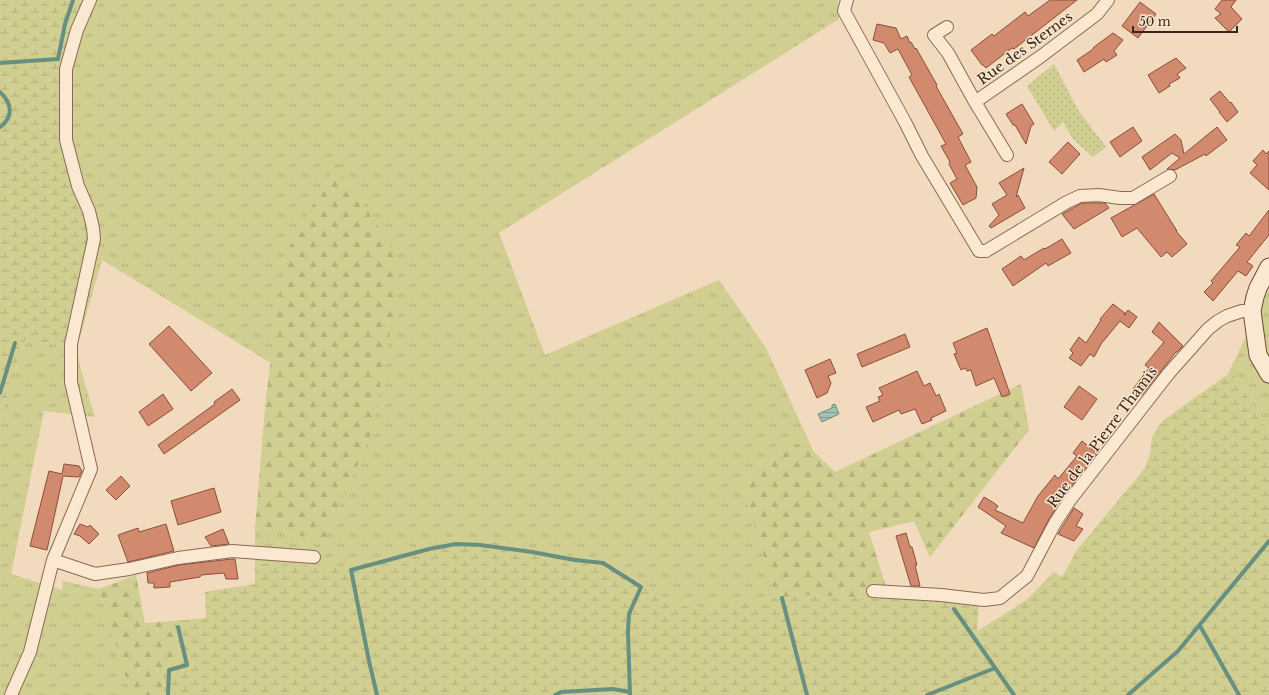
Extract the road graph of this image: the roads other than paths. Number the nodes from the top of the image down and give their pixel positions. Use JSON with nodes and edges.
{"nodes":[{"id":1,"x":90,"y":0,"type":"edge"},
{"id":2,"x":1108,"y":0,"type":"edge"},
{"id":3,"x":845,"y":5,"type":"edge"},
{"id":4,"x":947,"y":27,"type":"dead end"},
{"id":5,"x":975,"y":102,"type":"junction"},
{"id":6,"x":1007,"y":155,"type":"dead end"},
{"id":7,"x":1170,"y":176,"type":"dead end"},
{"id":8,"x":1269,"y":267,"type":"edge"},
{"id":9,"x":1252,"y":311,"type":"junction"},
{"id":10,"x":1269,"y":374,"type":"edge"},
{"id":11,"x":314,"y":557,"type":"dead end"},
{"id":12,"x":53,"y":560,"type":"junction"},
{"id":13,"x":874,"y":591,"type":"dead end"},
{"id":14,"x":11,"y":695,"type":"edge"}],
"edges":[{"from":1,"to":12,"type":"street"},
{"from":2,"to":5,"type":"street","name":"Rue des Sternes"},
{"from":3,"to":7,"type":"street"},
{"from":4,"to":5,"type":"street","name":"Rue des Sternes"},
{"from":5,"to":6,"type":"street","name":"Rue des Sternes"},
{"from":8,"to":9,"type":"main road"},
{"from":9,"to":10,"type":"main road"},
{"from":9,"to":13,"type":"street","name":"Rue de la Pierre Thamis"},
{"from":11,"to":12,"type":"street"},
{"from":12,"to":14,"type":"street"}]}
